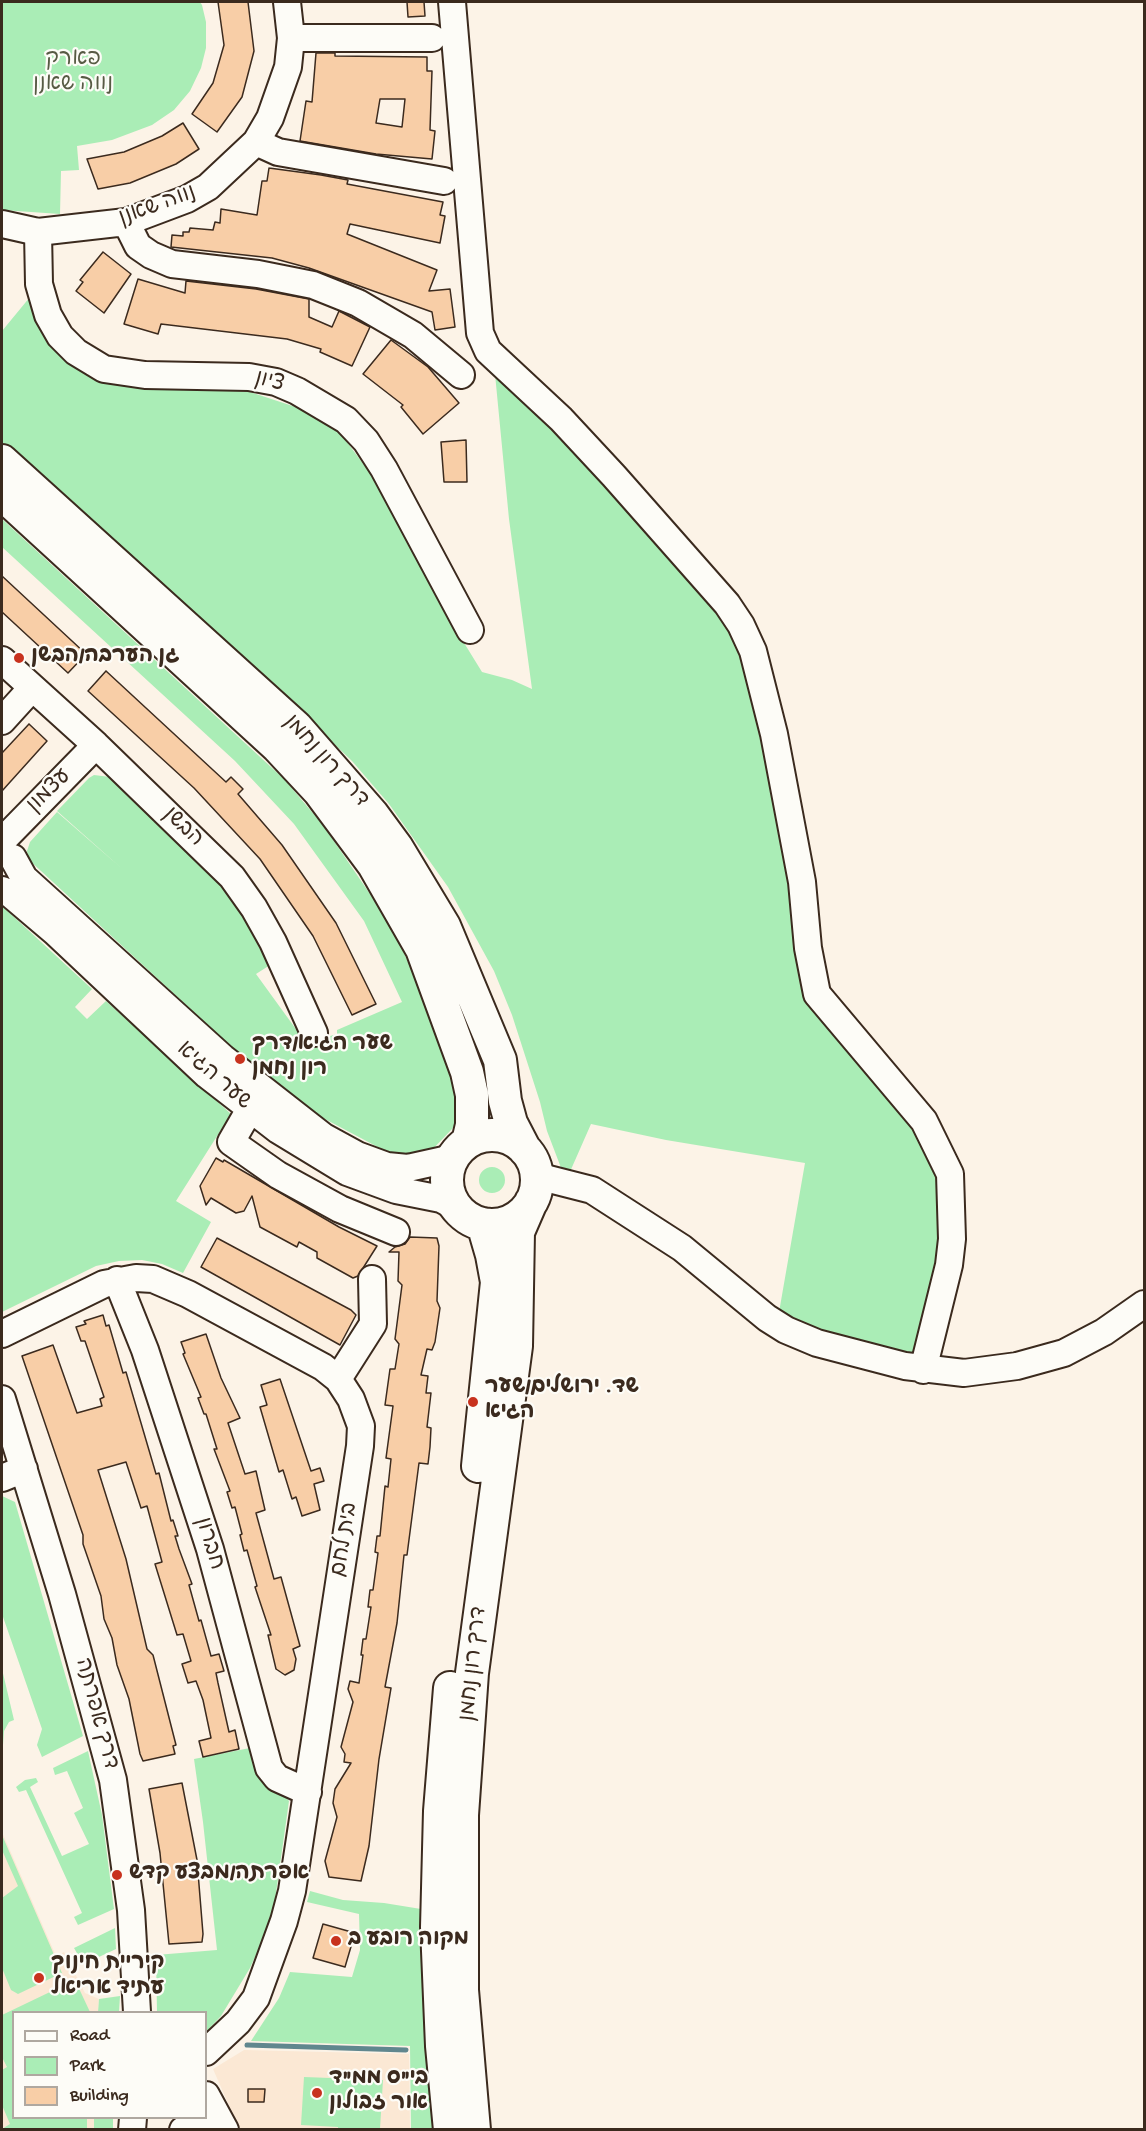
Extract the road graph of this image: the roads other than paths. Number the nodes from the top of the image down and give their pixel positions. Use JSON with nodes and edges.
{"nodes":[{"id":1,"x":287,"y":2,"type":"edge"},
{"id":2,"x":452,"y":2,"type":"edge"},
{"id":3,"x":291,"y":38,"type":"junction"},
{"id":4,"x":432,"y":38,"type":"dead end"},
{"id":5,"x":256,"y":142,"type":"junction"},
{"id":6,"x":444,"y":182,"type":"dead end"},
{"id":7,"x":126,"y":222,"type":"junction"},
{"id":8,"x":2,"y":224,"type":"edge"},
{"id":9,"x":38,"y":232,"type":"junction"},
{"id":10,"x":460,"y":375,"type":"dead end"},
{"id":11,"x":2,"y":461,"type":"edge"},
{"id":12,"x":2,"y":494,"type":"edge"},
{"id":13,"x":470,"y":630,"type":"dead end"},
{"id":14,"x":2,"y":660,"type":"edge"},
{"id":15,"x":32,"y":688,"type":"junction"},
{"id":16,"x":2,"y":721,"type":"edge"},
{"id":17,"x":96,"y":745,"type":"junction"},
{"id":18,"x":5,"y":853,"type":"edge"},
{"id":19,"x":2,"y":890,"type":"edge"},
{"id":20,"x":314,"y":1033,"type":"dead end"},
{"id":21,"x":250,"y":1109,"type":"junction"},
{"id":22,"x":461,"y":1150,"type":"junction"},
{"id":23,"x":531,"y":1176,"type":"junction"},
{"id":24,"x":470,"y":1216,"type":"junction"},
{"id":25,"x":396,"y":1232,"type":"dead end"},
{"id":26,"x":372,"y":1279,"type":"dead end"},
{"id":27,"x":117,"y":1280,"type":"junction"},
{"id":28,"x":1144,"y":1304,"type":"edge"},
{"id":29,"x":2,"y":1334,"type":"edge"},
{"id":30,"x":923,"y":1370,"type":"junction"},
{"id":31,"x":338,"y":1379,"type":"junction"},
{"id":32,"x":2,"y":1399,"type":"edge"},
{"id":33,"x":13,"y":1473,"type":"edge"},
{"id":34,"x":308,"y":1792,"type":"junction"},
{"id":35,"x":137,"y":2011,"type":"edge"},
{"id":36,"x":207,"y":2051,"type":"edge"},
{"id":37,"x":202,"y":2119,"type":"edge"},
{"id":38,"x":183,"y":2130,"type":"edge"},
{"id":39,"x":450,"y":2130,"type":"edge"},
{"id":40,"x":474,"y":2130,"type":"edge"}],
"edges":[{"from":1,"to":3,"type":"street","name":"נווה שאנן"},
{"from":2,"to":30,"type":"street"},
{"from":3,"to":4,"type":"street"},
{"from":3,"to":5,"type":"street","name":"נווה שאנן"},
{"from":5,"to":6,"type":"street"},
{"from":5,"to":7,"type":"street","name":"נווה שאנן"},
{"from":7,"to":9,"type":"street","name":"נווה שאנן"},
{"from":7,"to":10,"type":"street"},
{"from":8,"to":9,"type":"street","name":"נווה שאנן"},
{"from":9,"to":13,"type":"street","name":"ציון"},
{"from":11,"to":23,"type":"main road","name":"דרך רון נחמן"},
{"from":12,"to":22,"type":"main road","name":"דרך רון נחמן"},
{"from":14,"to":15,"type":"street","name":"הבשן"},
{"from":15,"to":16,"type":"street"},
{"from":15,"to":17,"type":"street","name":"הבשן"},
{"from":17,"to":18,"type":"street","name":"עצמון"},
{"from":17,"to":20,"type":"street","name":"הבשן"},
{"from":18,"to":22,"type":"street","name":"שער הגיא"},
{"from":19,"to":21,"type":"street","name":"שער הגיא"},
{"from":21,"to":24,"type":"street","name":"שער הגיא"},
{"from":21,"to":25,"type":"street"},
{"from":22,"to":23,"type":"main road"},
{"from":22,"to":24,"type":"main road"},
{"from":23,"to":24,"type":"main road"},
{"from":23,"to":30,"type":"street"},
{"from":23,"to":40,"type":"main road","name":"דרך רון נחמן"},
{"from":24,"to":39,"type":"main road","name":"דרך רון נחמן"},
{"from":26,"to":31,"type":"street"},
{"from":27,"to":29,"type":"street","name":"בית לחם"},
{"from":27,"to":31,"type":"street","name":"בית לחם"},
{"from":27,"to":34,"type":"street","name":"חברון"},
{"from":28,"to":30,"type":"street"},
{"from":31,"to":34,"type":"street","name":"בית לחם"},
{"from":32,"to":33,"type":"street","name":"דרך אפרתה"},
{"from":33,"to":35,"type":"street","name":"דרך אפרתה"},
{"from":34,"to":36,"type":"street","name":"בית לחם"},
{"from":37,"to":38,"type":"street"}]}
